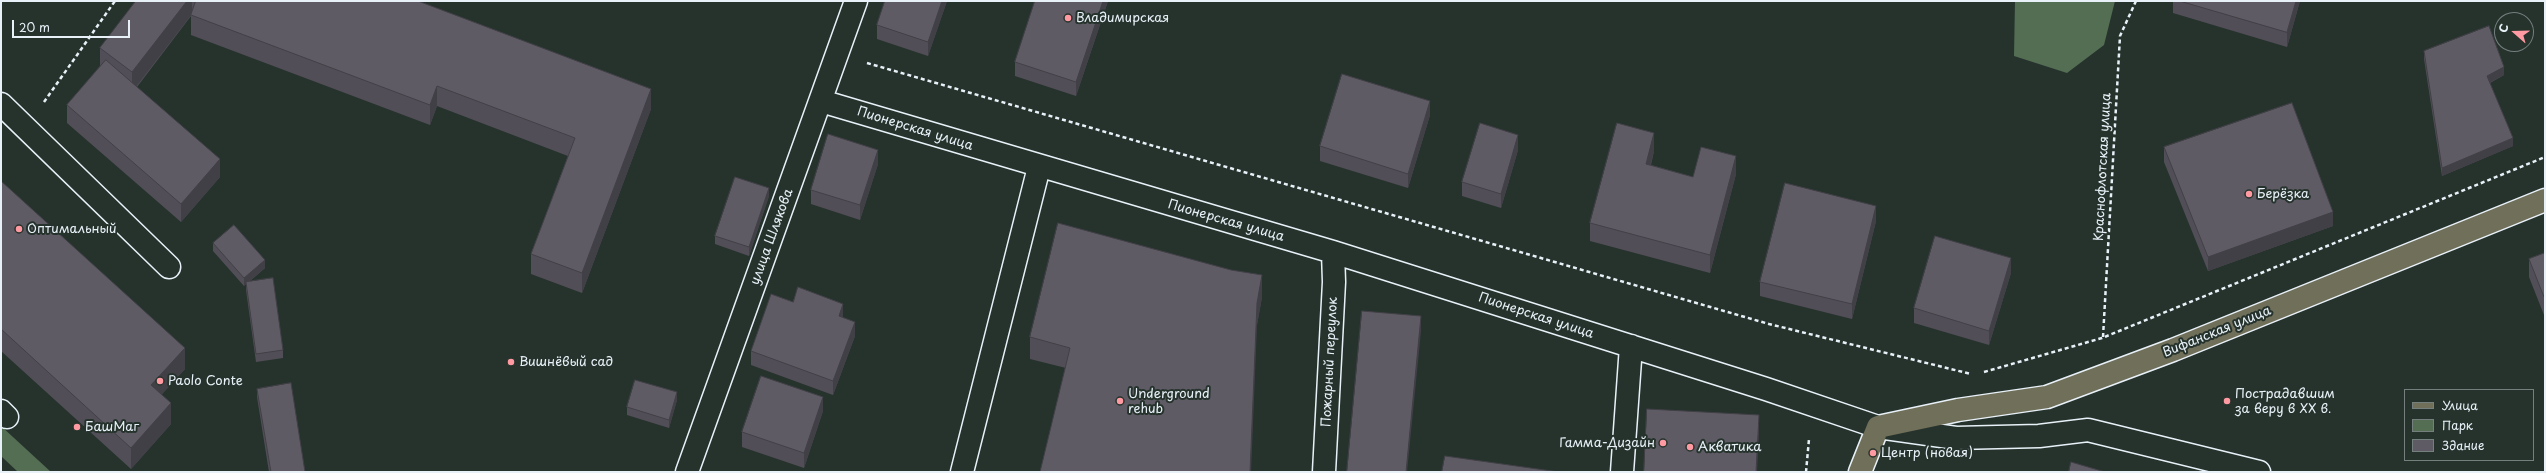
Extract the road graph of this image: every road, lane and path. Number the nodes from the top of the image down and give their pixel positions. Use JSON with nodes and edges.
{"nodes":[{"id":1,"x":115,"y":1,"type":"edge"},
{"id":2,"x":856,"y":1,"type":"edge"},
{"id":3,"x":2136,"y":1,"type":"edge"},
{"id":4,"x":865,"y":63,"type":"dead end"},
{"id":5,"x":820,"y":101,"type":"junction"},
{"id":6,"x":1,"y":104,"type":"edge"},
{"id":7,"x":26,"y":127,"type":"junction"},
{"id":8,"x":2545,"y":157,"type":"edge"},
{"id":9,"x":1040,"y":167,"type":"junction"},
{"id":10,"x":2545,"y":200,"type":"edge"},
{"id":11,"x":1333,"y":252,"type":"junction"},
{"id":12,"x":168,"y":267,"type":"dead end"},
{"id":13,"x":2102,"y":338,"type":"junction"},
{"id":14,"x":1631,"y":346,"type":"junction"},
{"id":15,"x":1980,"y":373,"type":"dead end"},
{"id":16,"x":1972,"y":375,"type":"dead end"},
{"id":17,"x":1878,"y":427,"type":"junction"},
{"id":18,"x":687,"y":472,"type":"edge"},
{"id":19,"x":962,"y":472,"type":"edge"},
{"id":20,"x":1324,"y":472,"type":"edge"},
{"id":21,"x":1622,"y":472,"type":"edge"},
{"id":22,"x":1860,"y":472,"type":"edge"},
{"id":23,"x":2259,"y":472,"type":"edge"}],
"edges":[{"from":1,"to":7,"type":"path"},
{"from":2,"to":5,"type":"street","name":"улица Шлякова"},
{"from":3,"to":13,"type":"path","name":"Краснофлотская улица"},
{"from":4,"to":16,"type":"path"},
{"from":5,"to":9,"type":"street","name":"Пионерская улица"},
{"from":5,"to":18,"type":"street","name":"улица Шлякова"},
{"from":6,"to":7,"type":"street"},
{"from":7,"to":12,"type":"street"},
{"from":8,"to":13,"type":"path"},
{"from":9,"to":11,"type":"street","name":"Пионерская улица"},
{"from":9,"to":19,"type":"street"},
{"from":10,"to":17,"type":"main road","name":"Вифанская улица"},
{"from":11,"to":14,"type":"street","name":"Пионерская улица"},
{"from":11,"to":20,"type":"street","name":"Пожарный переулок"},
{"from":13,"to":15,"type":"path"},
{"from":14,"to":17,"type":"street","name":"Пионерская улица"},
{"from":14,"to":21,"type":"street"},
{"from":17,"to":22,"type":"main road"},
{"from":17,"to":23,"type":"street","name":"Пионерская улица"}]}
